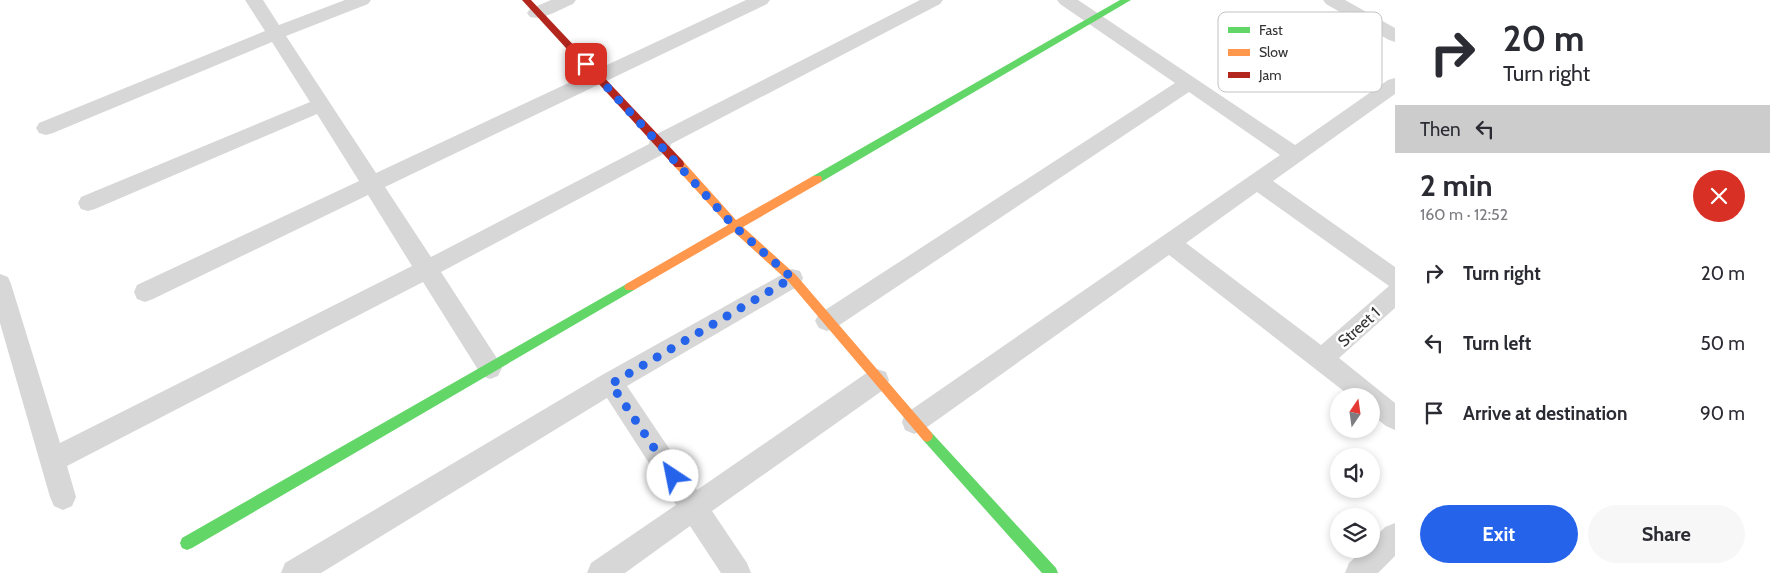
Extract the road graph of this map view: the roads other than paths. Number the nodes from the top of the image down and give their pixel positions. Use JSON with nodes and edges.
{"nodes":[{"id":1,"x":254,"y":0,"type":"edge"},
{"id":2,"x":362,"y":0,"type":"edge"},
{"id":3,"x":567,"y":0,"type":"edge"},
{"id":4,"x":761,"y":0,"type":"edge"},
{"id":5,"x":934,"y":0,"type":"edge"},
{"id":6,"x":1066,"y":0,"type":"edge"},
{"id":7,"x":1127,"y":0,"type":"edge"},
{"id":8,"x":1332,"y":0,"type":"edge"},
{"id":9,"x":531,"y":7,"type":"edge"},
{"id":10,"x":1353,"y":12,"type":"edge"},
{"id":11,"x":1095,"y":20,"type":"junction"},
{"id":12,"x":1382,"y":29,"type":"edge"},
{"id":13,"x":276,"y":33,"type":"junction"},
{"id":14,"x":1395,"y":36,"type":"edge"},
{"id":15,"x":599,"y":77,"type":"junction"},
{"id":16,"x":1188,"y":83,"type":"junction"},
{"id":17,"x":1395,"y":85,"type":"edge"},
{"id":18,"x":321,"y":105,"type":"junction"},
{"id":19,"x":46,"y":128,"type":"dead end"},
{"id":20,"x":660,"y":144,"type":"junction"},
{"id":21,"x":1296,"y":156,"type":"junction"},
{"id":22,"x":1258,"y":182,"type":"junction"},
{"id":23,"x":371,"y":184,"type":"junction"},
{"id":24,"x":88,"y":203,"type":"dead end"},
{"id":25,"x":734,"y":226,"type":"junction"},
{"id":26,"x":1169,"y":244,"type":"junction"},
{"id":27,"x":427,"y":269,"type":"junction"},
{"id":28,"x":792,"y":278,"type":"junction"},
{"id":29,"x":1395,"y":279,"type":"edge"},
{"id":30,"x":0,"y":284,"type":"edge"},
{"id":31,"x":145,"y":292,"type":"dead end"},
{"id":32,"x":1395,"y":294,"type":"edge"},
{"id":33,"x":827,"y":321,"type":"junction"},
{"id":34,"x":1322,"y":359,"type":"junction"},
{"id":35,"x":490,"y":368,"type":"junction"},
{"id":36,"x":877,"y":380,"type":"junction"},
{"id":37,"x":611,"y":384,"type":"junction"},
{"id":38,"x":1358,"y":388,"type":"edge"},
{"id":39,"x":1380,"y":406,"type":"edge"},
{"id":40,"x":1395,"y":418,"type":"edge"},
{"id":41,"x":914,"y":422,"type":"junction"},
{"id":42,"x":52,"y":460,"type":"junction"},
{"id":43,"x":63,"y":497,"type":"dead end"},
{"id":44,"x":694,"y":507,"type":"junction"},
{"id":45,"x":1395,"y":537,"type":"edge"},
{"id":46,"x":187,"y":543,"type":"dead end"},
{"id":47,"x":295,"y":573,"type":"edge"},
{"id":48,"x":601,"y":573,"type":"edge"},
{"id":49,"x":737,"y":573,"type":"edge"},
{"id":50,"x":1051,"y":573,"type":"edge"},
{"id":51,"x":1359,"y":573,"type":"edge"}],
"edges":[{"from":1,"to":13,"type":"street"},
{"from":2,"to":13,"type":"street"},
{"from":3,"to":9,"type":"street"},
{"from":4,"to":15,"type":"street"},
{"from":5,"to":20,"type":"street"},
{"from":6,"to":11,"type":"street"},
{"from":7,"to":11,"type":"street"},
{"from":8,"to":10,"type":"street"},
{"from":9,"to":15,"type":"street"},
{"from":11,"to":16,"type":"street"},
{"from":11,"to":25,"type":"street"},
{"from":12,"to":14,"type":"street"},
{"from":13,"to":18,"type":"street"},
{"from":13,"to":19,"type":"street"},
{"from":15,"to":20,"type":"street"},
{"from":15,"to":23,"type":"street"},
{"from":16,"to":21,"type":"street"},
{"from":16,"to":33,"type":"street"},
{"from":17,"to":21,"type":"street"},
{"from":18,"to":23,"type":"street"},
{"from":18,"to":24,"type":"street"},
{"from":20,"to":25,"type":"street"},
{"from":20,"to":27,"type":"street"},
{"from":21,"to":22,"type":"street"},
{"from":22,"to":26,"type":"street"},
{"from":22,"to":29,"type":"street"},
{"from":23,"to":27,"type":"street"},
{"from":23,"to":31,"type":"street"},
{"from":25,"to":28,"type":"street"},
{"from":25,"to":35,"type":"street"},
{"from":26,"to":34,"type":"street"},
{"from":26,"to":41,"type":"street"},
{"from":27,"to":35,"type":"street"},
{"from":27,"to":42,"type":"street"},
{"from":28,"to":33,"type":"street"},
{"from":28,"to":37,"type":"street"},
{"from":30,"to":42,"type":"street"},
{"from":32,"to":34,"type":"street","name":"Street 1"},
{"from":33,"to":36,"type":"street"},
{"from":34,"to":38,"type":"street"},
{"from":35,"to":46,"type":"street"},
{"from":36,"to":41,"type":"street"},
{"from":36,"to":44,"type":"street"},
{"from":37,"to":44,"type":"street"},
{"from":37,"to":47,"type":"street"},
{"from":39,"to":40,"type":"street"},
{"from":41,"to":50,"type":"street"},
{"from":42,"to":43,"type":"street"},
{"from":44,"to":48,"type":"street"},
{"from":44,"to":49,"type":"street"},
{"from":45,"to":51,"type":"street"}]}
